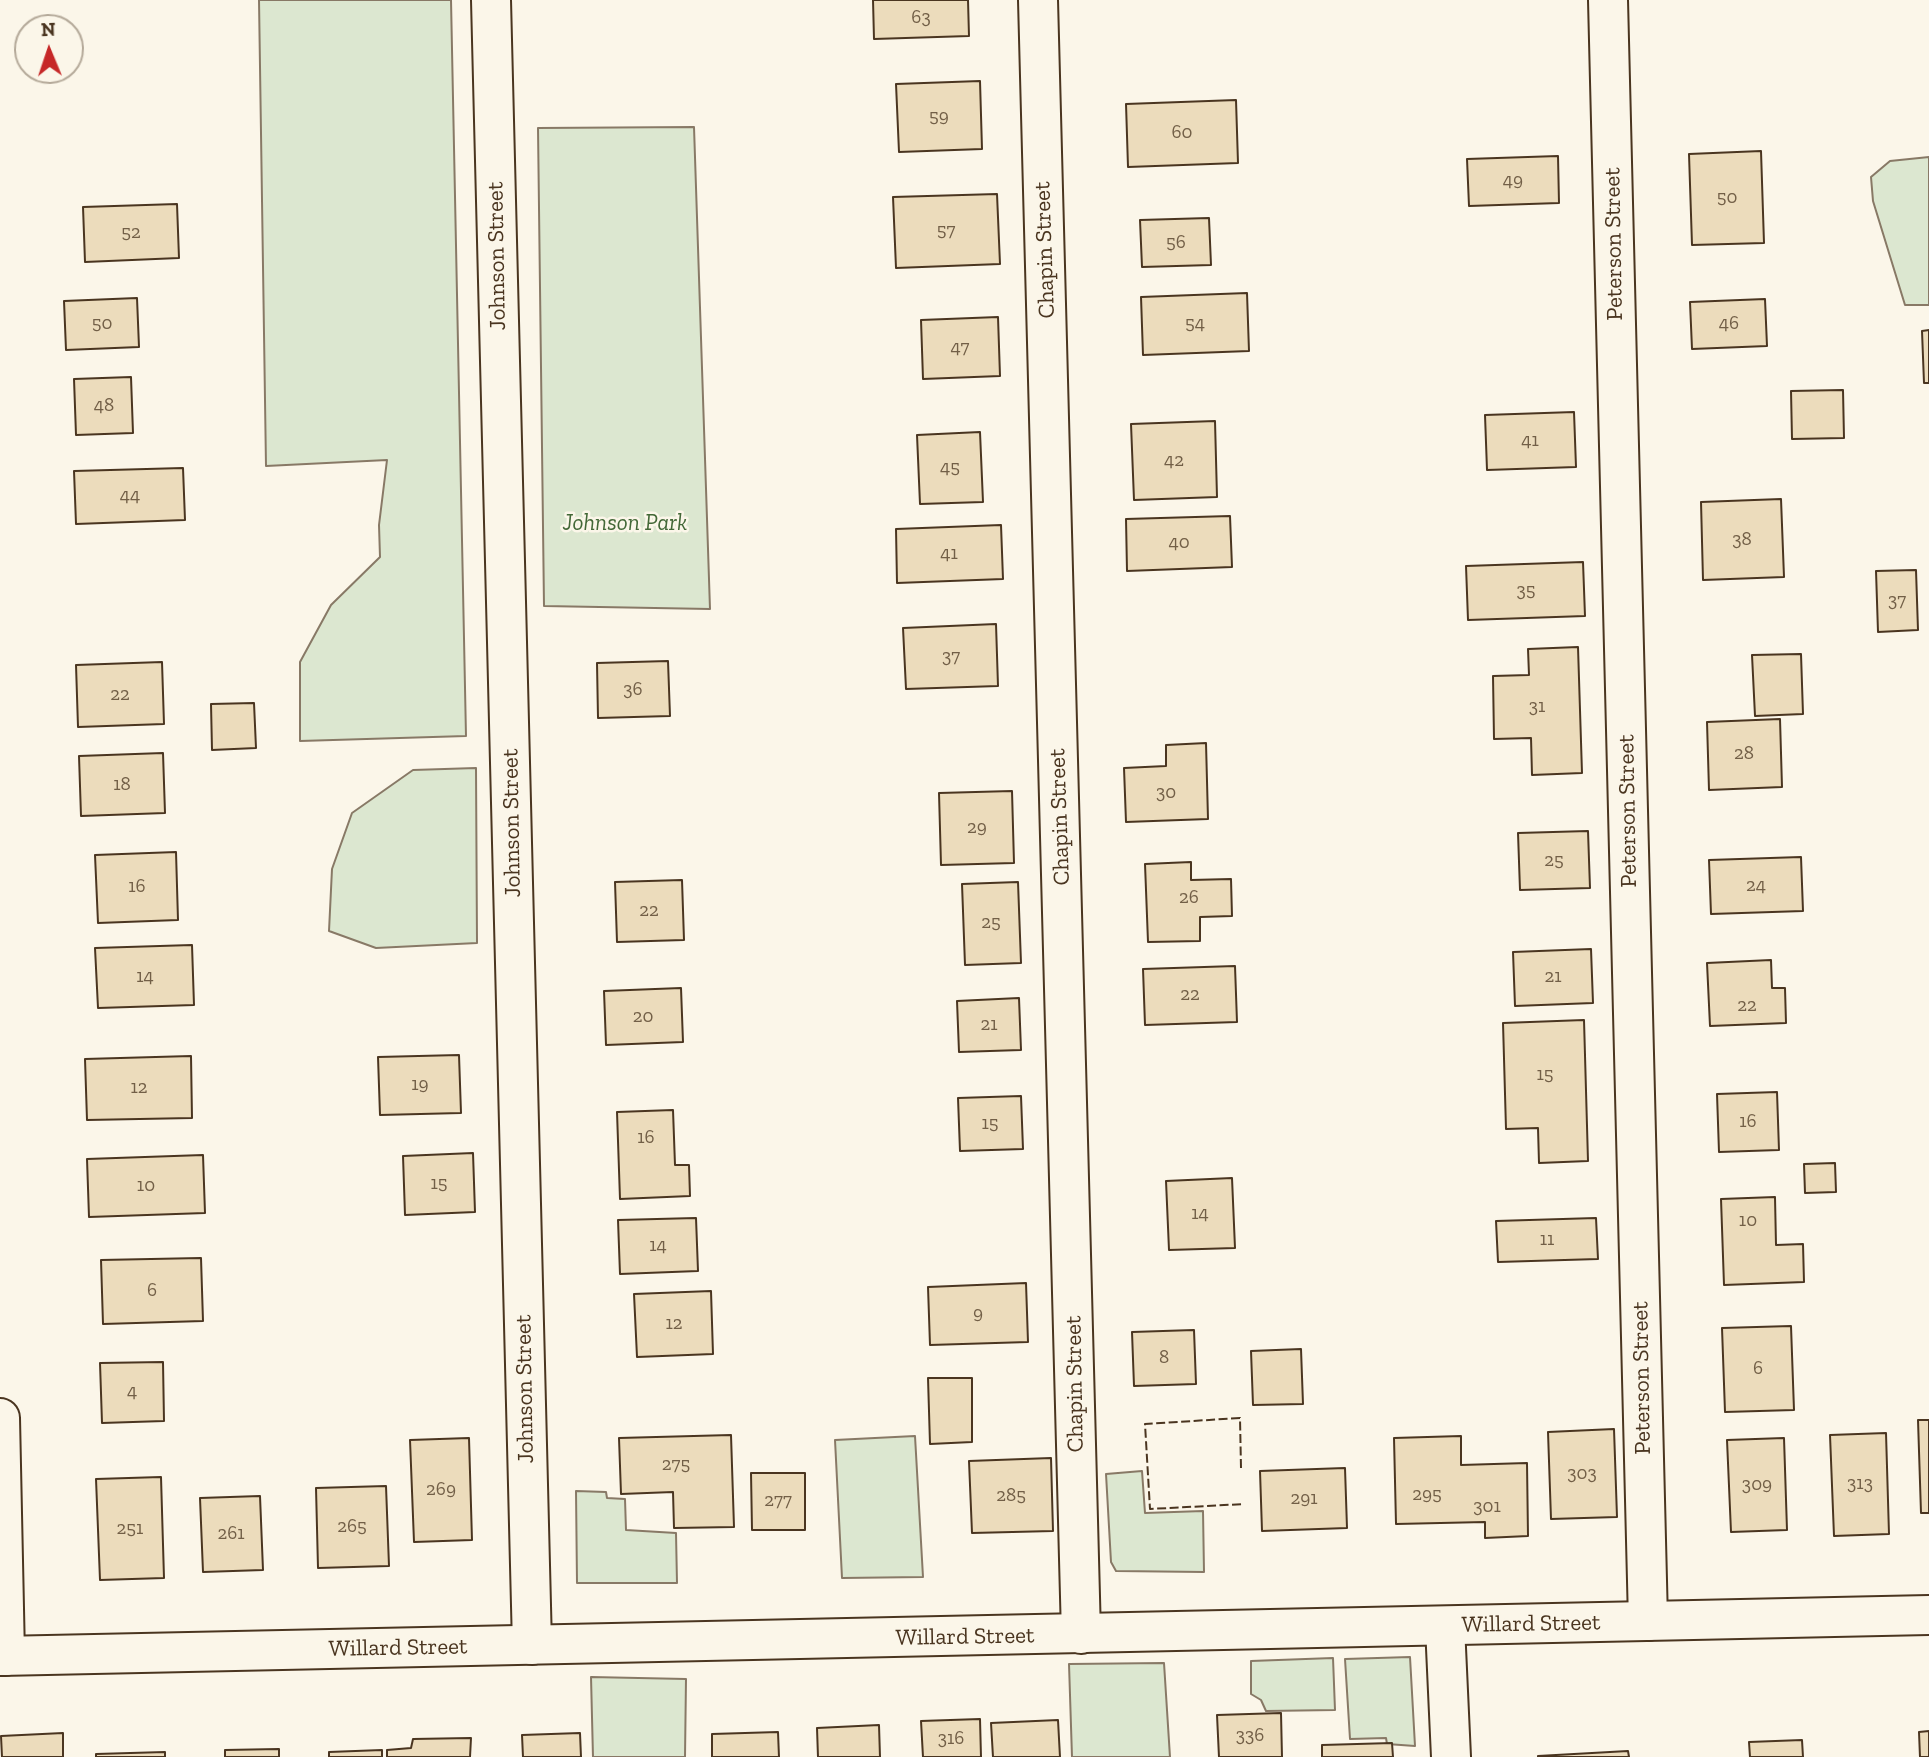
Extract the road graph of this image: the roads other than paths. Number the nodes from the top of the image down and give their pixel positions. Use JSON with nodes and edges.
{"nodes":[{"id":1,"x":491,"y":0,"type":"edge"},
{"id":2,"x":1038,"y":0,"type":"edge"},
{"id":3,"x":1608,"y":0,"type":"edge"},
{"id":4,"x":0,"y":1418,"type":"edge"},
{"id":5,"x":1929,"y":1615,"type":"edge"},
{"id":6,"x":1648,"y":1622,"type":"junction"},
{"id":7,"x":1445,"y":1626,"type":"junction"},
{"id":8,"x":1081,"y":1634,"type":"junction"},
{"id":9,"x":532,"y":1645,"type":"junction"},
{"id":10,"x":3,"y":1656,"type":"edge"},
{"id":11,"x":1451,"y":1757,"type":"edge"}],
"edges":[{"from":1,"to":9,"type":"street","name":"Johnson Street"},
{"from":2,"to":8,"type":"street","name":"Chapin Street"},
{"from":3,"to":6,"type":"street","name":"Peterson Street"},
{"from":4,"to":10,"type":"street"},
{"from":5,"to":6,"type":"street","name":"Willard Street"},
{"from":6,"to":7,"type":"street","name":"Willard Street"},
{"from":7,"to":8,"type":"street","name":"Willard Street"},
{"from":7,"to":11,"type":"street"},
{"from":8,"to":9,"type":"street","name":"Willard Street"},
{"from":9,"to":10,"type":"street","name":"Willard Street"}]}
